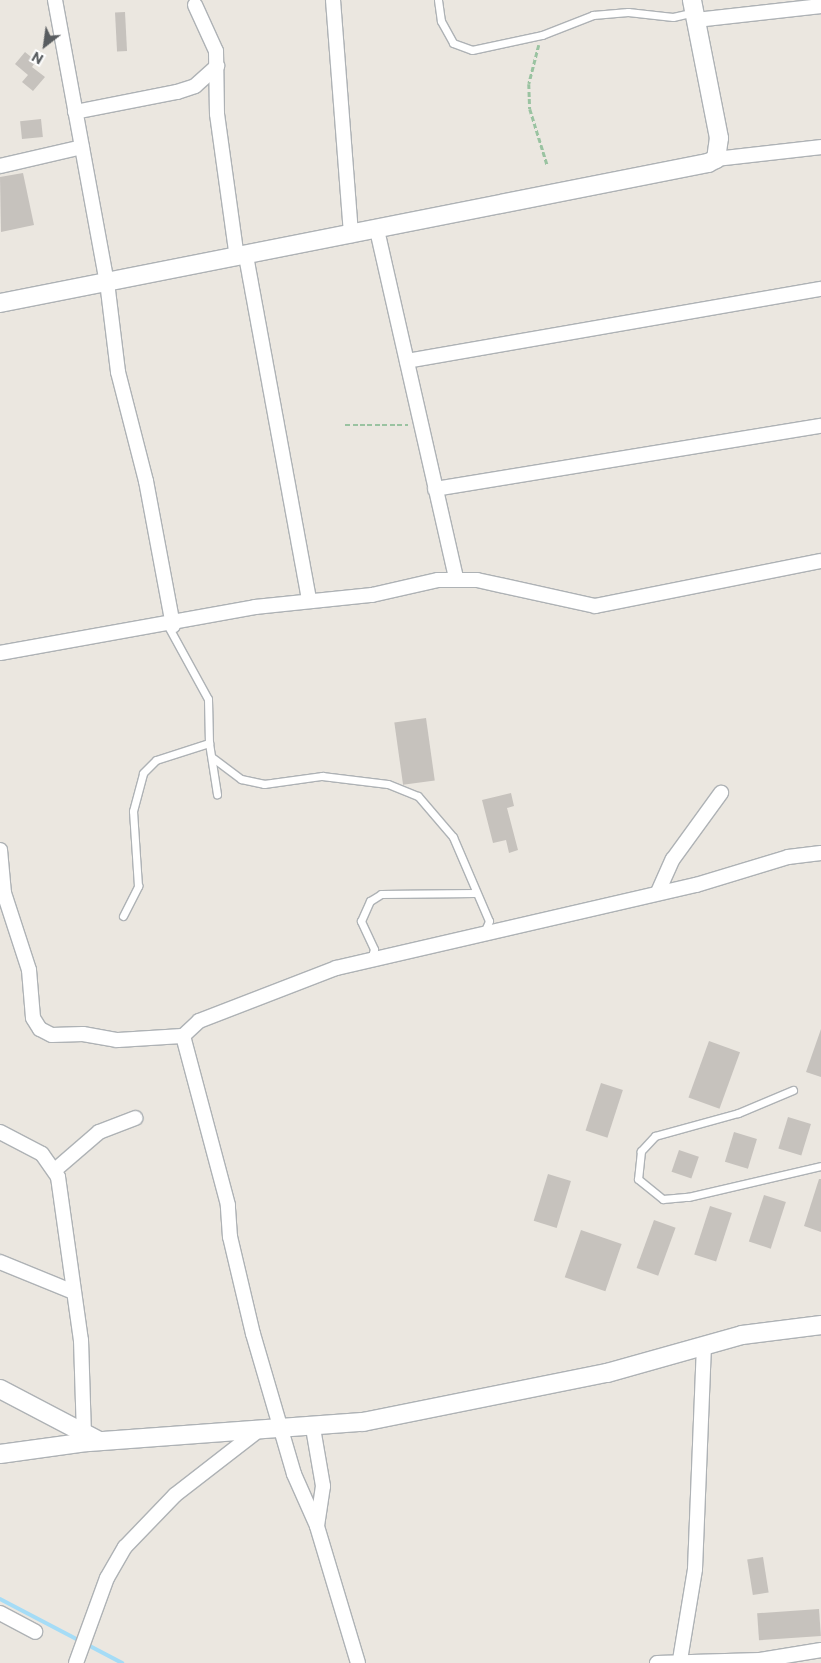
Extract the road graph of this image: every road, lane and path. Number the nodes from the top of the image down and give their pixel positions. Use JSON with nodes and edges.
{"nodes":[{"id":1,"x":55,"y":0,"type":"edge"},
{"id":2,"x":333,"y":0,"type":"edge"},
{"id":3,"x":438,"y":0,"type":"edge"},
{"id":4,"x":195,"y":5,"type":"dead end"},
{"id":5,"x":821,"y":6,"type":"edge"},
{"id":6,"x":695,"y":11,"type":"edge"},
{"id":7,"x":542,"y":35,"type":"junction"},
{"id":8,"x":217,"y":66,"type":"junction"},
{"id":9,"x":75,"y":112,"type":"junction"},
{"id":10,"x":821,"y":147,"type":"edge"},
{"id":11,"x":82,"y":148,"type":"junction"},
{"id":12,"x":716,"y":159,"type":"junction"},
{"id":13,"x":547,"y":164,"type":"dead end"},
{"id":14,"x":0,"y":166,"type":"edge"},
{"id":15,"x":377,"y":230,"type":"junction"},
{"id":16,"x":351,"y":235,"type":"junction"},
{"id":17,"x":241,"y":257,"type":"junction"},
{"id":18,"x":107,"y":282,"type":"junction"},
{"id":19,"x":821,"y":289,"type":"edge"},
{"id":20,"x":0,"y":302,"type":"edge"},
{"id":21,"x":407,"y":361,"type":"junction"},
{"id":22,"x":345,"y":425,"type":"dead end"},
{"id":23,"x":821,"y":426,"type":"edge"},
{"id":24,"x":421,"y":428,"type":"junction"},
{"id":25,"x":435,"y":489,"type":"junction"},
{"id":26,"x":821,"y":561,"type":"edge"},
{"id":27,"x":456,"y":578,"type":"junction"},
{"id":28,"x":308,"y":600,"type":"junction"},
{"id":29,"x":171,"y":625,"type":"junction"},
{"id":30,"x":0,"y":654,"type":"edge"},
{"id":31,"x":209,"y":743,"type":"junction"},
{"id":32,"x":213,"y":758,"type":"junction"},
{"id":33,"x":721,"y":793,"type":"dead end"},
{"id":34,"x":217,"y":794,"type":"dead end"},
{"id":35,"x":0,"y":850,"type":"edge"},
{"id":36,"x":821,"y":853,"type":"edge"},
{"id":37,"x":658,"y":892,"type":"junction"},
{"id":38,"x":475,"y":893,"type":"junction"},
{"id":39,"x":123,"y":916,"type":"dead end"},
{"id":40,"x":484,"y":933,"type":"junction"},
{"id":41,"x":371,"y":959,"type":"junction"},
{"id":42,"x":184,"y":1036,"type":"junction"},
{"id":43,"x":793,"y":1090,"type":"dead end"},
{"id":44,"x":136,"y":1118,"type":"dead end"},
{"id":45,"x":0,"y":1132,"type":"edge"},
{"id":46,"x":821,"y":1166,"type":"edge"},
{"id":47,"x":55,"y":1170,"type":"junction"},
{"id":48,"x":0,"y":1262,"type":"edge"},
{"id":49,"x":71,"y":1291,"type":"junction"},
{"id":50,"x":821,"y":1325,"type":"edge"},
{"id":51,"x":704,"y":1346,"type":"junction"},
{"id":52,"x":0,"y":1390,"type":"edge"},
{"id":53,"x":313,"y":1428,"type":"junction"},
{"id":54,"x":281,"y":1430,"type":"junction"},
{"id":55,"x":84,"y":1433,"type":"junction"},
{"id":56,"x":255,"y":1433,"type":"junction"},
{"id":57,"x":100,"y":1441,"type":"junction"},
{"id":58,"x":0,"y":1454,"type":"edge"},
{"id":59,"x":317,"y":1526,"type":"junction"},
{"id":60,"x":0,"y":1613,"type":"edge"},
{"id":61,"x":35,"y":1632,"type":"dead end"},
{"id":62,"x":821,"y":1650,"type":"edge"},
{"id":63,"x":680,"y":1660,"type":"junction"},
{"id":64,"x":77,"y":1661,"type":"edge"},
{"id":65,"x":361,"y":1662,"type":"edge"},
{"id":66,"x":657,"y":1663,"type":"edge"}],
"edges":[{"from":1,"to":9,"type":"street"},
{"from":2,"to":16,"type":"street"},
{"from":3,"to":7,"type":"lane"},
{"from":4,"to":8,"type":"street"},
{"from":5,"to":6,"type":"street"},
{"from":6,"to":7,"type":"lane"},
{"from":6,"to":12,"type":"street"},
{"from":7,"to":13,"type":"path"},
{"from":8,"to":9,"type":"street"},
{"from":8,"to":17,"type":"street"},
{"from":9,"to":11,"type":"street"},
{"from":10,"to":12,"type":"street"},
{"from":11,"to":14,"type":"street"},
{"from":11,"to":18,"type":"street"},
{"from":12,"to":15,"type":"street"},
{"from":15,"to":16,"type":"street"},
{"from":15,"to":21,"type":"street"},
{"from":16,"to":17,"type":"street"},
{"from":17,"to":18,"type":"street"},
{"from":17,"to":28,"type":"street"},
{"from":18,"to":20,"type":"street"},
{"from":18,"to":29,"type":"street"},
{"from":19,"to":21,"type":"street"},
{"from":21,"to":24,"type":"street"},
{"from":22,"to":24,"type":"path"},
{"from":23,"to":25,"type":"street"},
{"from":24,"to":25,"type":"street"},
{"from":25,"to":27,"type":"street"},
{"from":26,"to":27,"type":"street"},
{"from":27,"to":28,"type":"street"},
{"from":28,"to":29,"type":"street"},
{"from":29,"to":30,"type":"street"},
{"from":29,"to":31,"type":"lane"},
{"from":31,"to":32,"type":"lane"},
{"from":31,"to":39,"type":"lane"},
{"from":32,"to":34,"type":"lane"},
{"from":32,"to":38,"type":"lane"},
{"from":33,"to":37,"type":"street"},
{"from":35,"to":42,"type":"street"},
{"from":36,"to":37,"type":"street"},
{"from":37,"to":40,"type":"street"},
{"from":38,"to":40,"type":"lane"},
{"from":38,"to":41,"type":"lane"},
{"from":40,"to":41,"type":"street"},
{"from":41,"to":42,"type":"street"},
{"from":42,"to":54,"type":"street"},
{"from":43,"to":46,"type":"lane"},
{"from":44,"to":47,"type":"street"},
{"from":45,"to":47,"type":"street"},
{"from":47,"to":49,"type":"street"},
{"from":48,"to":49,"type":"street"},
{"from":49,"to":55,"type":"street"},
{"from":50,"to":51,"type":"street"},
{"from":51,"to":53,"type":"street"},
{"from":51,"to":63,"type":"street"},
{"from":52,"to":55,"type":"street"},
{"from":53,"to":54,"type":"street"},
{"from":53,"to":59,"type":"street"},
{"from":54,"to":56,"type":"street"},
{"from":54,"to":59,"type":"street"},
{"from":55,"to":57,"type":"street"},
{"from":56,"to":57,"type":"street"},
{"from":56,"to":64,"type":"street"},
{"from":57,"to":58,"type":"street"},
{"from":59,"to":65,"type":"street"},
{"from":60,"to":61,"type":"street"},
{"from":62,"to":63,"type":"street"},
{"from":63,"to":66,"type":"street"}]}
